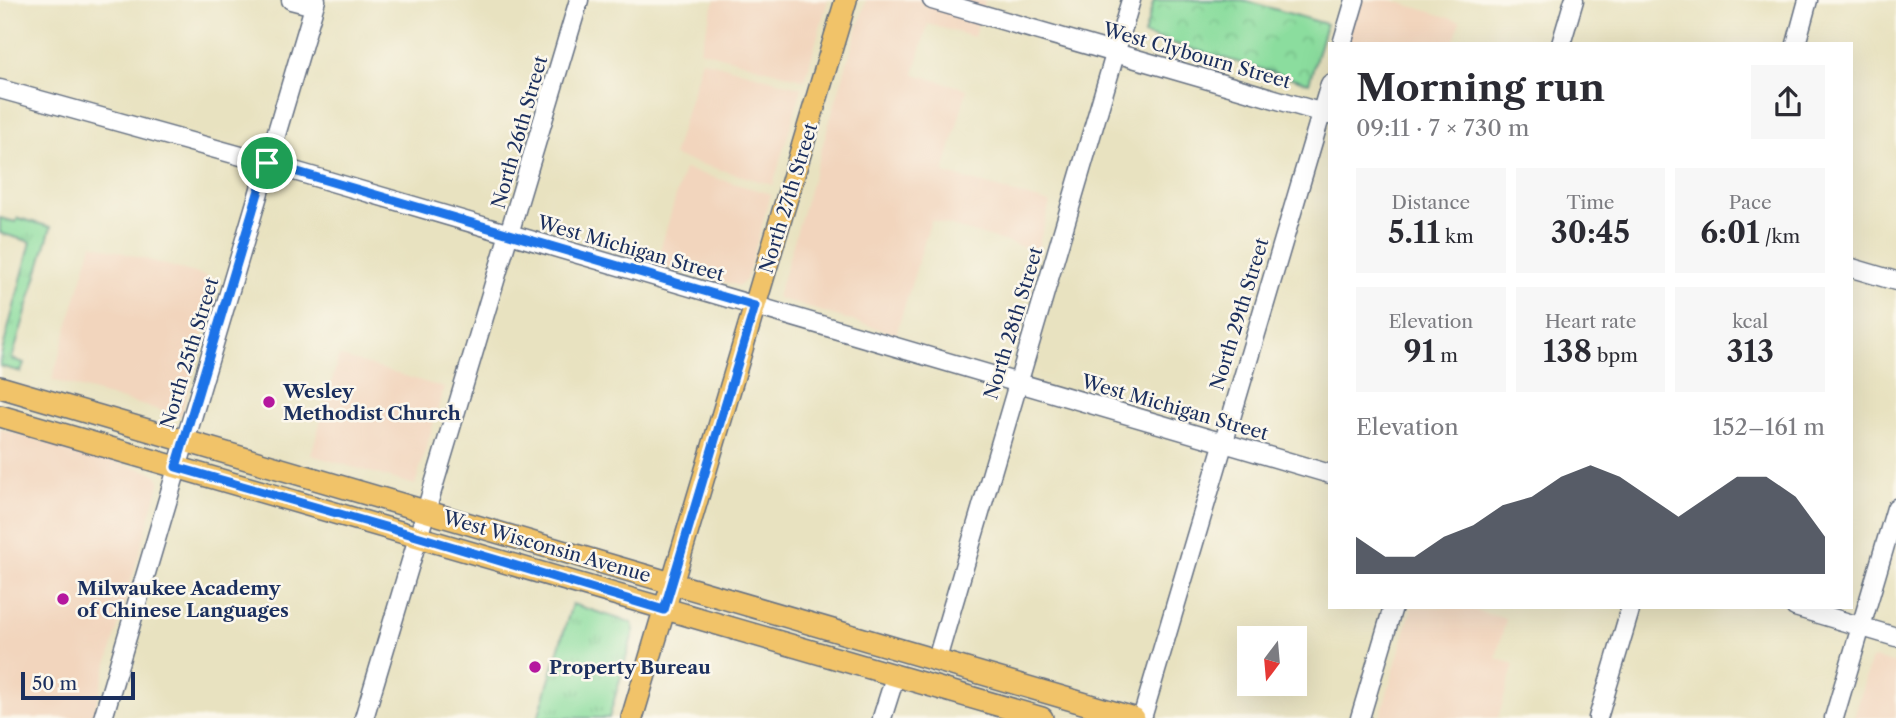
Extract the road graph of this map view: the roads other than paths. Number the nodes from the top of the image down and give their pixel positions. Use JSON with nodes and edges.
{"nodes":[{"id":1,"x":291,"y":0,"type":"edge"},
{"id":2,"x":579,"y":0,"type":"edge"},
{"id":3,"x":846,"y":0,"type":"edge"},
{"id":4,"x":932,"y":0,"type":"edge"},
{"id":5,"x":1131,"y":0,"type":"edge"},
{"id":6,"x":1356,"y":0,"type":"edge"},
{"id":7,"x":1574,"y":0,"type":"edge"},
{"id":8,"x":1808,"y":0,"type":"edge"},
{"id":9,"x":315,"y":3,"type":"edge"},
{"id":10,"x":1343,"y":42,"type":"edge"},
{"id":11,"x":1562,"y":42,"type":"edge"},
{"id":12,"x":1797,"y":42,"type":"edge"},
{"id":13,"x":1115,"y":53,"type":"junction"},
{"id":14,"x":0,"y":89,"type":"edge"},
{"id":15,"x":1326,"y":114,"type":"edge"},
{"id":16,"x":267,"y":163,"type":"junction"},
{"id":17,"x":510,"y":235,"type":"junction"},
{"id":18,"x":1853,"y":268,"type":"edge"},
{"id":19,"x":1896,"y":281,"type":"edge"},
{"id":20,"x":755,"y":306,"type":"junction"},
{"id":21,"x":1017,"y":383,"type":"junction"},
{"id":22,"x":0,"y":387,"type":"edge"},
{"id":23,"x":0,"y":416,"type":"edge"},
{"id":24,"x":184,"y":440,"type":"junction"},
{"id":25,"x":1222,"y":442,"type":"junction"},
{"id":26,"x":176,"y":467,"type":"junction"},
{"id":27,"x":1328,"y":473,"type":"edge"},
{"id":28,"x":1896,"y":508,"type":"edge"},
{"id":29,"x":428,"y":511,"type":"junction"},
{"id":30,"x":420,"y":537,"type":"junction"},
{"id":31,"x":673,"y":583,"type":"junction"},
{"id":32,"x":1391,"y":609,"type":"edge"},
{"id":33,"x":1630,"y":609,"type":"edge"},
{"id":34,"x":1802,"y":609,"type":"edge"},
{"id":35,"x":664,"y":610,"type":"junction"},
{"id":36,"x":1861,"y":626,"type":"junction"},
{"id":37,"x":1896,"y":637,"type":"edge"},
{"id":38,"x":937,"y":659,"type":"junction"},
{"id":39,"x":868,"y":669,"type":"junction"},
{"id":40,"x":895,"y":677,"type":"junction"},
{"id":41,"x":1052,"y":694,"type":"junction"},
{"id":42,"x":103,"y":718,"type":"edge"},
{"id":43,"x":364,"y":718,"type":"edge"},
{"id":44,"x":632,"y":718,"type":"edge"},
{"id":45,"x":882,"y":718,"type":"edge"},
{"id":46,"x":1043,"y":718,"type":"edge"},
{"id":47,"x":1134,"y":718,"type":"edge"},
{"id":48,"x":1142,"y":718,"type":"edge"},
{"id":49,"x":1360,"y":718,"type":"edge"},
{"id":50,"x":1598,"y":718,"type":"edge"},
{"id":51,"x":1834,"y":718,"type":"edge"}],
"edges":[{"from":1,"to":9,"type":"street"},
{"from":2,"to":17,"type":"street","name":"North 26th Street"},
{"from":3,"to":20,"type":"main road","name":"North 27th Street"},
{"from":4,"to":13,"type":"street","name":"West Clybourn Street"},
{"from":5,"to":13,"type":"street","name":"North 28th Street"},
{"from":6,"to":10,"type":"street"},
{"from":7,"to":11,"type":"street"},
{"from":8,"to":12,"type":"street"},
{"from":9,"to":16,"type":"street","name":"North 25th Street"},
{"from":13,"to":15,"type":"street","name":"West Clybourn Street"},
{"from":13,"to":21,"type":"street","name":"North 28th Street"},
{"from":14,"to":16,"type":"street","name":"West Michigan Street"},
{"from":15,"to":25,"type":"street","name":"North 29th Street"},
{"from":16,"to":17,"type":"street","name":"West Michigan Street"},
{"from":16,"to":24,"type":"street","name":"North 25th Street"},
{"from":17,"to":20,"type":"street","name":"West Michigan Street"},
{"from":17,"to":29,"type":"street","name":"North 26th Street"},
{"from":18,"to":19,"type":"street"},
{"from":20,"to":21,"type":"street","name":"West Michigan Street"},
{"from":20,"to":31,"type":"main road","name":"North 27th Street"},
{"from":21,"to":25,"type":"street","name":"West Michigan Street"},
{"from":21,"to":38,"type":"street","name":"North 28th Street"},
{"from":22,"to":24,"type":"main road","name":"West Wisconsin Avenue"},
{"from":23,"to":26,"type":"main road","name":"West Wisconsin Avenue"},
{"from":24,"to":26,"type":"street","name":"North 25th Street"},
{"from":24,"to":29,"type":"main road","name":"West Wisconsin Avenue"},
{"from":25,"to":27,"type":"street","name":"West Michigan Street"},
{"from":25,"to":48,"type":"street","name":"North 29th Street"},
{"from":26,"to":30,"type":"main road","name":"West Wisconsin Avenue"},
{"from":26,"to":42,"type":"street","name":"North 25th Street"},
{"from":28,"to":36,"type":"street"},
{"from":29,"to":30,"type":"street","name":"North 26th Street"},
{"from":29,"to":31,"type":"main road","name":"West Wisconsin Avenue"},
{"from":30,"to":35,"type":"main road","name":"West Wisconsin Avenue"},
{"from":30,"to":43,"type":"street","name":"North 26th Street"},
{"from":31,"to":35,"type":"main road","name":"North 27th Street"},
{"from":31,"to":38,"type":"main road","name":"West Wisconsin Avenue"},
{"from":32,"to":49,"type":"street"},
{"from":33,"to":50,"type":"street"},
{"from":34,"to":36,"type":"street"},
{"from":35,"to":39,"type":"main road","name":"West Wisconsin Avenue"},
{"from":35,"to":44,"type":"main road","name":"North 27th Street"},
{"from":36,"to":37,"type":"street"},
{"from":36,"to":51,"type":"street"},
{"from":38,"to":39,"type":"main road"},
{"from":38,"to":41,"type":"main road","name":"West Wisconsin Avenue"},
{"from":39,"to":40,"type":"main road","name":"West Wisconsin Avenue"},
{"from":40,"to":45,"type":"street"},
{"from":40,"to":46,"type":"main road","name":"West Wisconsin Avenue"},
{"from":41,"to":46,"type":"street"},
{"from":41,"to":47,"type":"main road","name":"West Wisconsin Avenue"}]}
